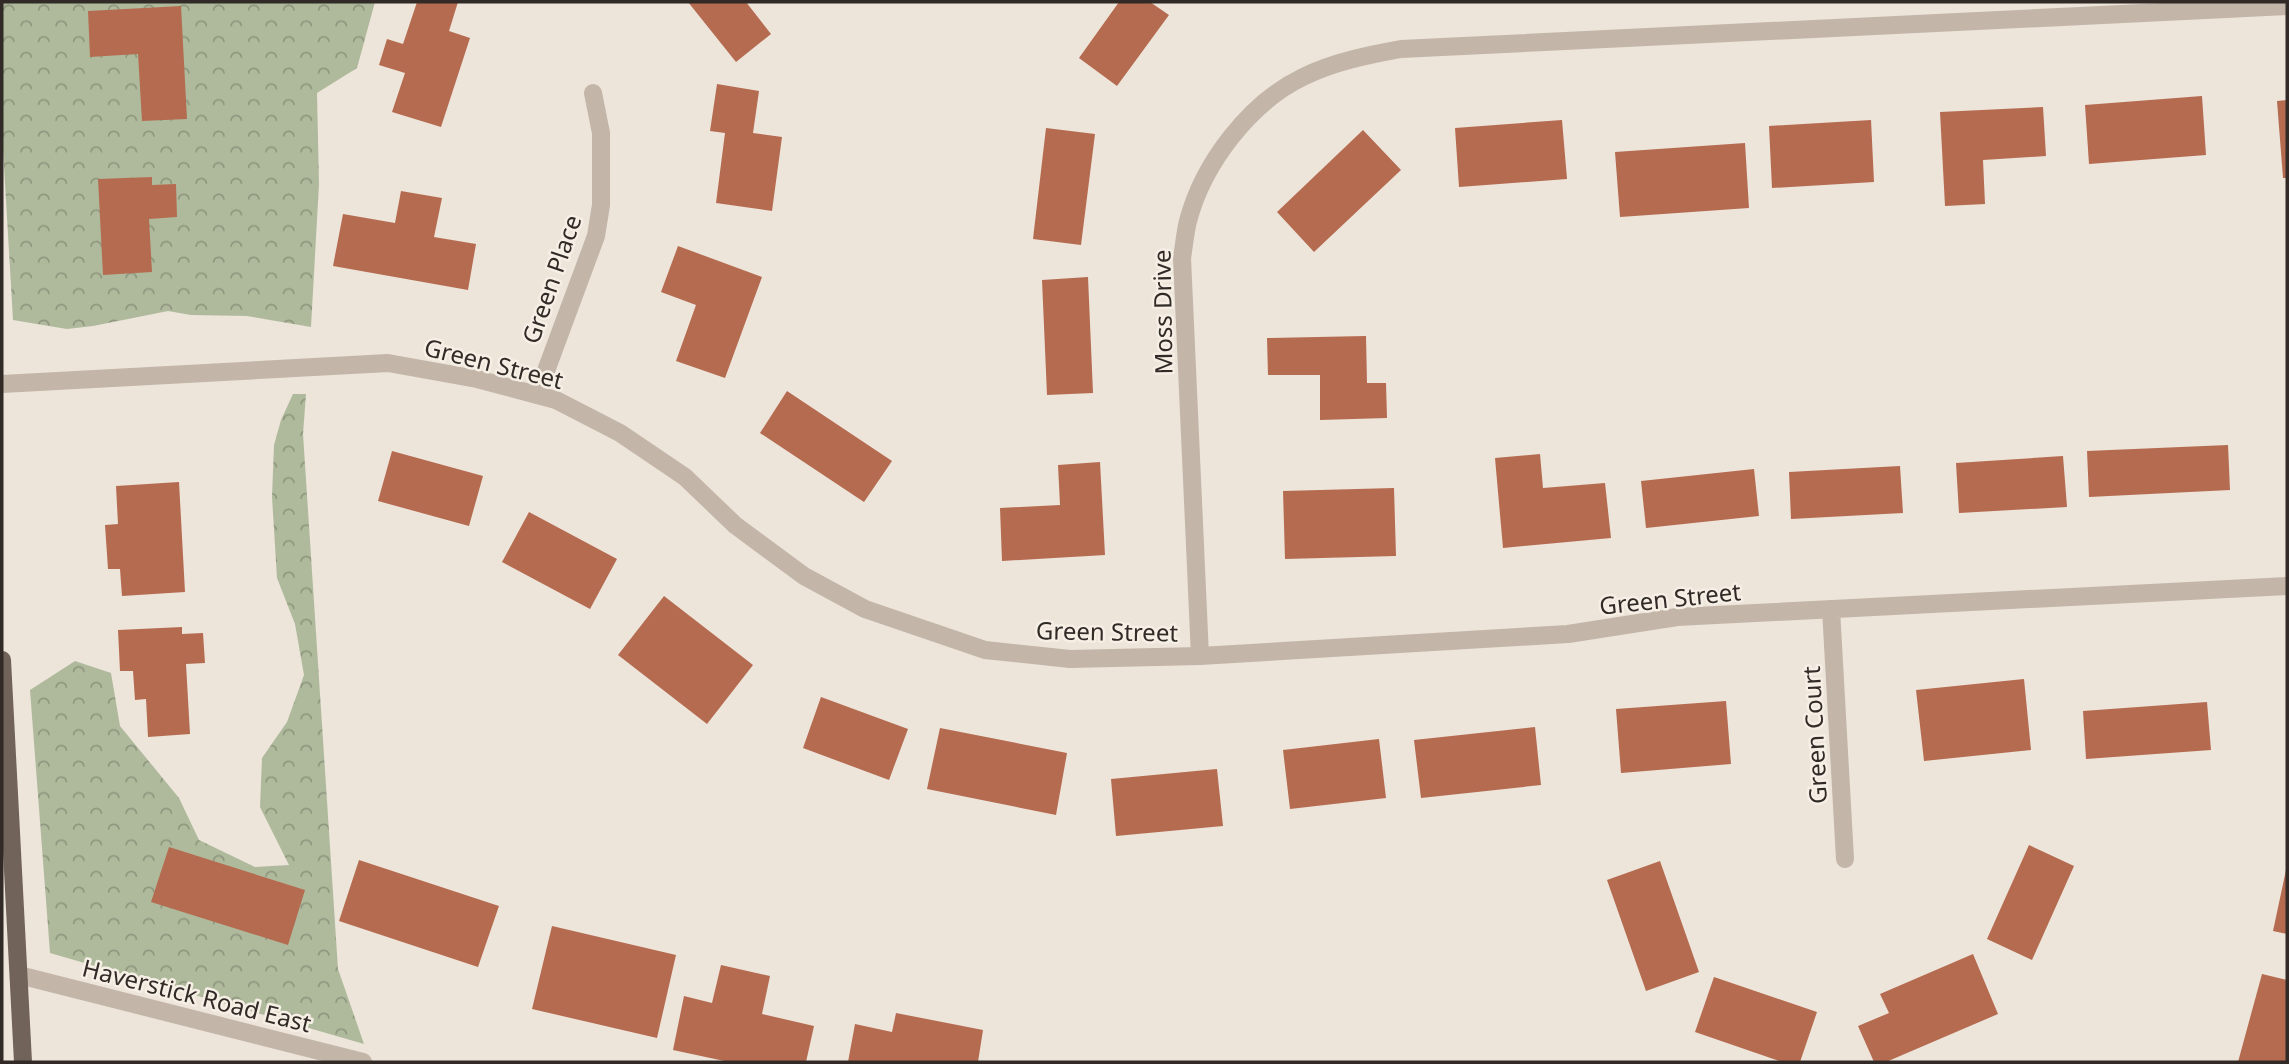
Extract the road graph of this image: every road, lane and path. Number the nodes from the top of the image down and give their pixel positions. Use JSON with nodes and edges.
{"nodes":[{"id":1,"x":2287,"y":6,"type":"edge"},
{"id":2,"x":593,"y":93,"type":"dead end"},
{"id":3,"x":2,"y":384,"type":"edge"},
{"id":4,"x":537,"y":395,"type":"junction"},
{"id":5,"x":2287,"y":586,"type":"edge"},
{"id":6,"x":1831,"y":609,"type":"junction"},
{"id":7,"x":1200,"y":656,"type":"junction"},
{"id":8,"x":2,"y":660,"type":"edge"},
{"id":9,"x":1844,"y":859,"type":"dead end"},
{"id":10,"x":8,"y":914,"type":"edge"},
{"id":11,"x":19,"y":975,"type":"junction"},
{"id":12,"x":23,"y":1062,"type":"edge"},
{"id":13,"x":363,"y":1062,"type":"edge"}],
"edges":[{"from":1,"to":7,"type":"street","name":"Moss Drive"},
{"from":2,"to":4,"type":"street","name":"Green Place"},
{"from":3,"to":4,"type":"street","name":"Green Street"},
{"from":4,"to":7,"type":"street","name":"Green Street"},
{"from":5,"to":6,"type":"street","name":"Green Street"},
{"from":6,"to":7,"type":"street","name":"Green Street"},
{"from":6,"to":9,"type":"street","name":"Green Court"},
{"from":8,"to":10,"type":"main road"},
{"from":10,"to":11,"type":"main road"},
{"from":11,"to":12,"type":"main road"},
{"from":11,"to":13,"type":"street","name":"Haverstick Road East"}]}
